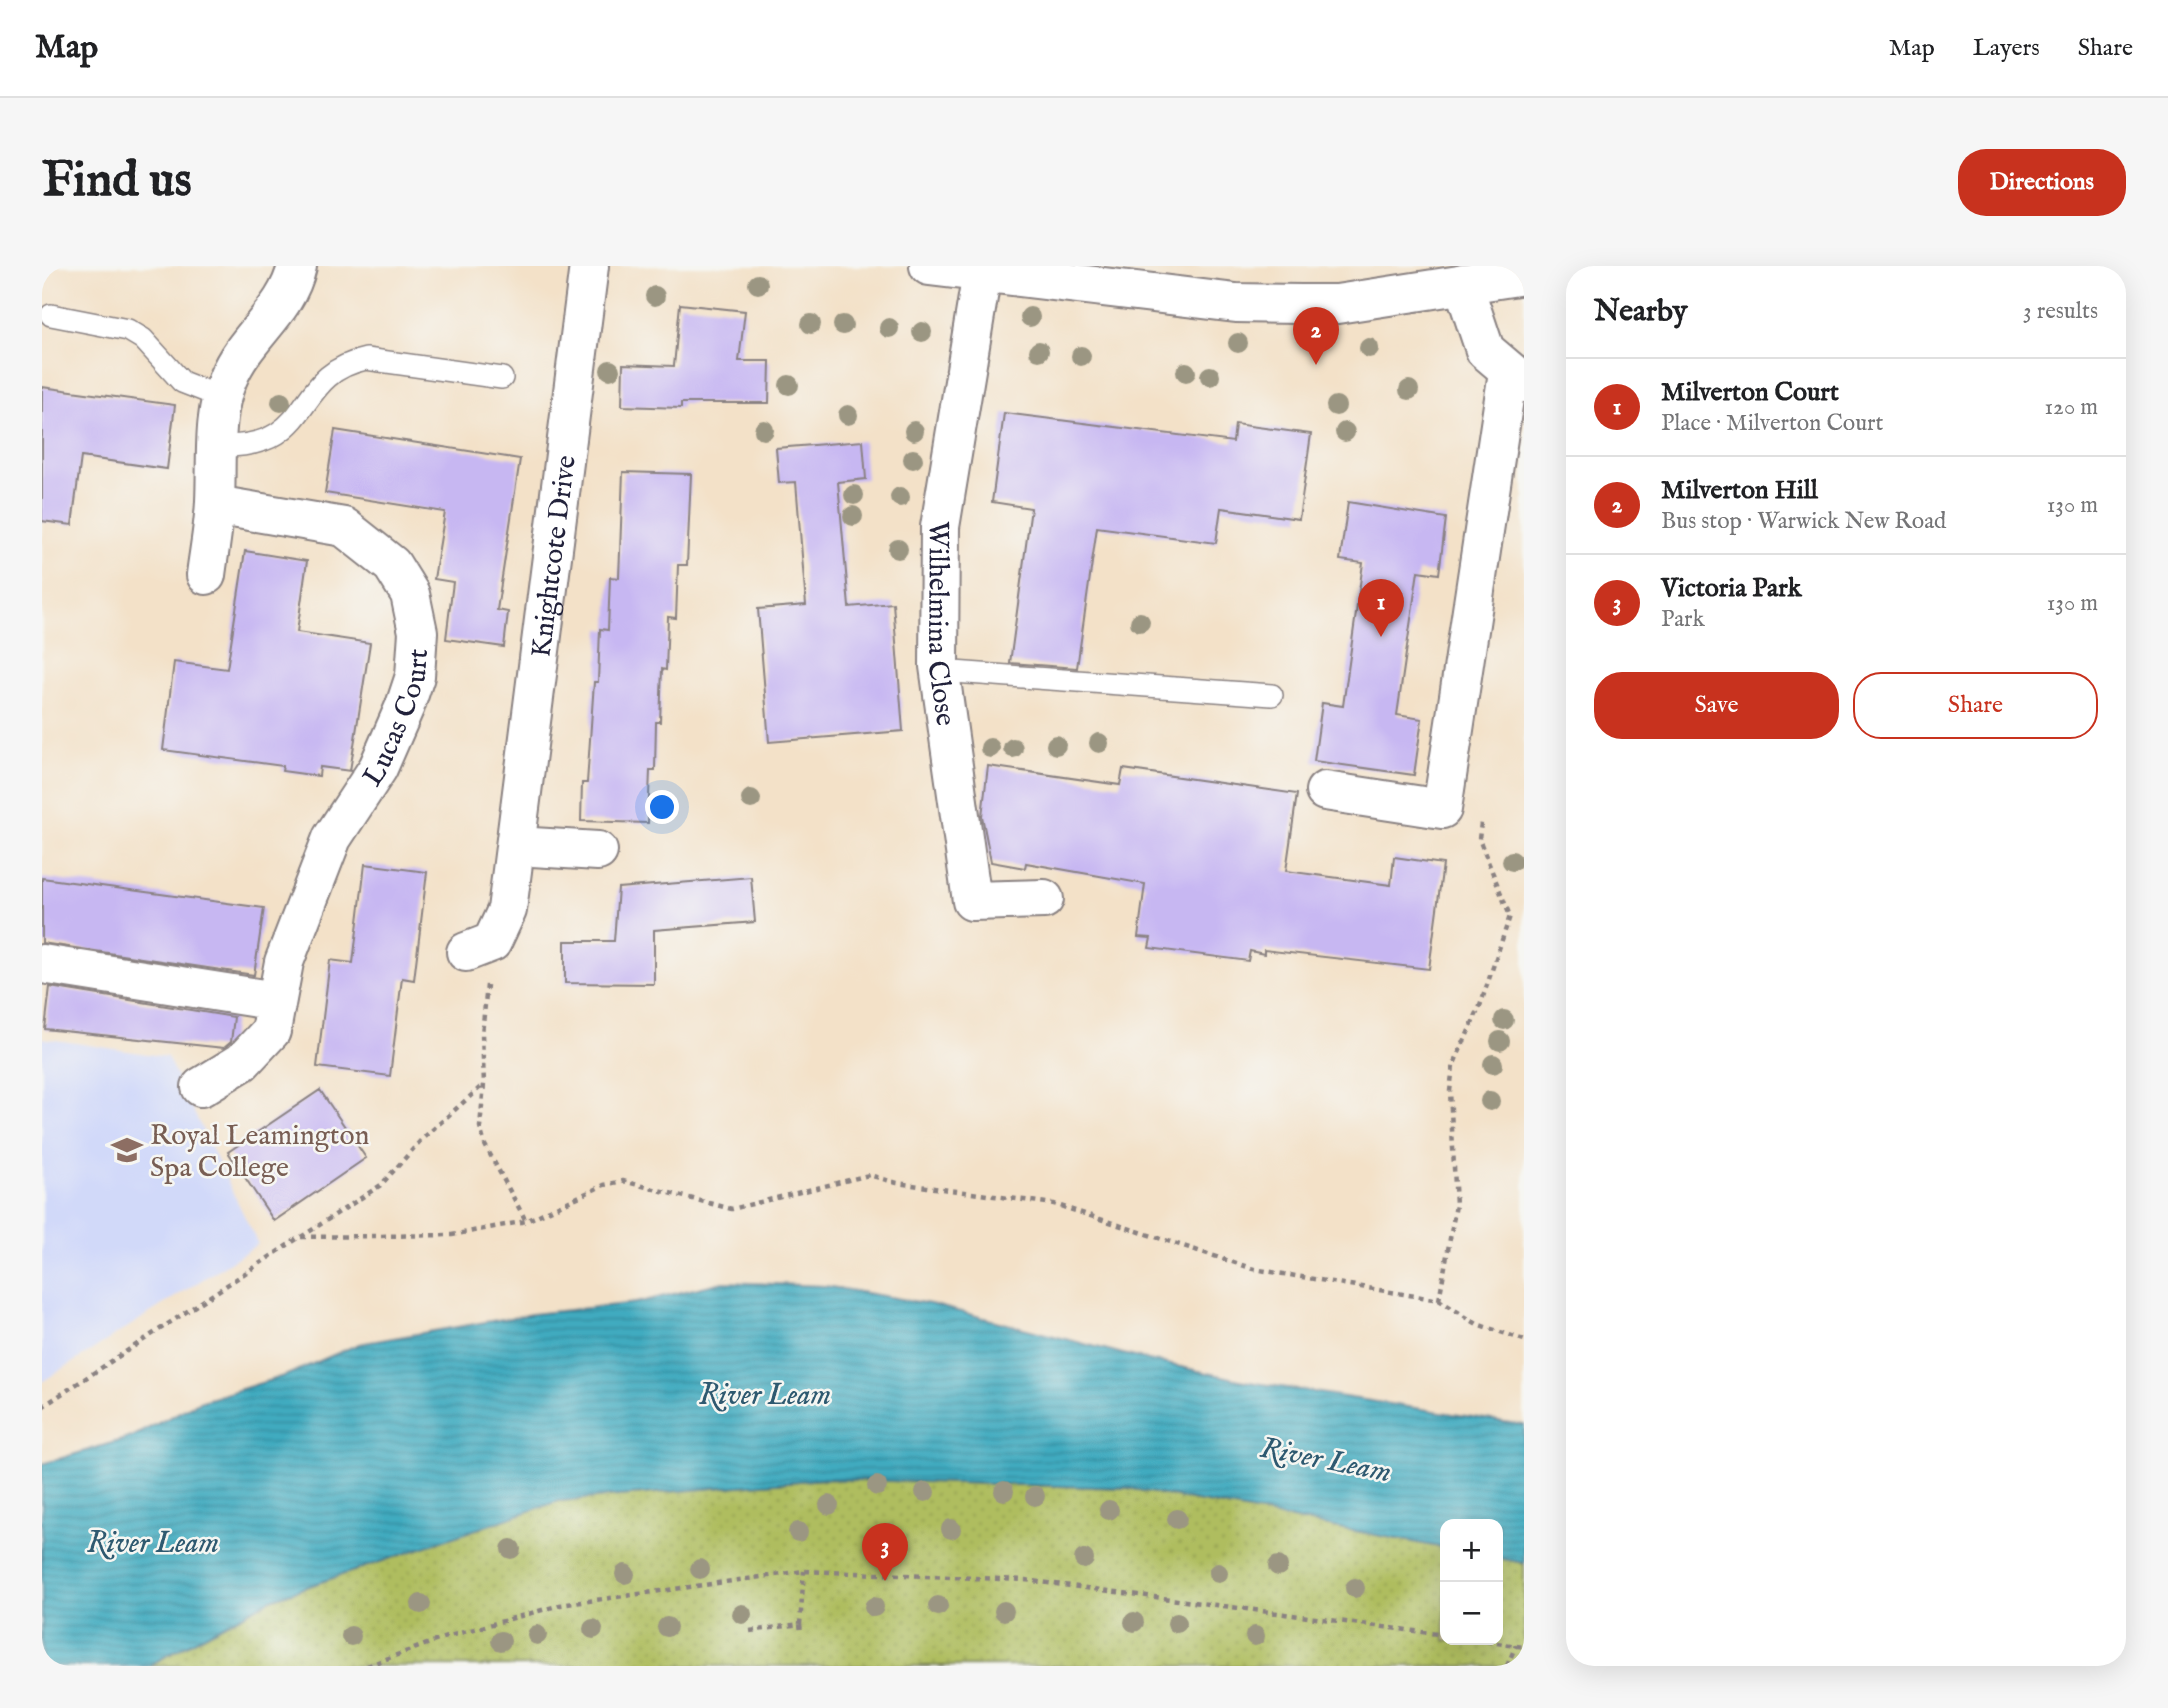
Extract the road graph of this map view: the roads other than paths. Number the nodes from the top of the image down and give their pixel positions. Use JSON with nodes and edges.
{"nodes":[{"id":1,"x":297,"y":266,"type":"edge"},
{"id":2,"x":589,"y":266,"type":"edge"},
{"id":3,"x":929,"y":266,"type":"edge"},
{"id":4,"x":1520,"y":272,"type":"edge"},
{"id":5,"x":982,"y":273,"type":"junction"},
{"id":6,"x":1464,"y":284,"type":"junction"},
{"id":7,"x":51,"y":315,"type":"dead end"},
{"id":8,"x":1516,"y":377,"type":"edge"},
{"id":9,"x":502,"y":378,"type":"dead end"},
{"id":10,"x":223,"y":398,"type":"junction"},
{"id":11,"x":218,"y":446,"type":"junction"},
{"id":12,"x":215,"y":505,"type":"junction"},
{"id":13,"x":206,"y":575,"type":"dead end"},
{"id":14,"x":940,"y":671,"type":"junction"},
{"id":15,"x":1272,"y":695,"type":"dead end"},
{"id":16,"x":1325,"y":792,"type":"dead end"},
{"id":17,"x":516,"y":846,"type":"junction"},
{"id":18,"x":598,"y":851,"type":"dead end"},
{"id":19,"x":1044,"y":899,"type":"dead end"},
{"id":20,"x":42,"y":964,"type":"edge"},
{"id":21,"x":477,"y":968,"type":"road end"},
{"id":22,"x":276,"y":1001,"type":"junction"},
{"id":23,"x":201,"y":1087,"type":"dead end"}],
"edges":[{"from":1,"to":10,"type":"street"},
{"from":2,"to":17,"type":"street","name":"Knightcote Drive"},
{"from":3,"to":5,"type":"street"},
{"from":4,"to":6,"type":"street"},
{"from":5,"to":6,"type":"street"},
{"from":5,"to":14,"type":"street","name":"Wilhelmina Close"},
{"from":6,"to":8,"type":"street"},
{"from":7,"to":10,"type":"lane"},
{"from":8,"to":16,"type":"street"},
{"from":9,"to":11,"type":"lane"},
{"from":10,"to":11,"type":"street"},
{"from":11,"to":12,"type":"street"},
{"from":12,"to":13,"type":"street"},
{"from":12,"to":22,"type":"street","name":"Lucas Court"},
{"from":14,"to":15,"type":"lane"},
{"from":14,"to":19,"type":"street","name":"Wilhelmina Close"},
{"from":17,"to":18,"type":"street"},
{"from":17,"to":21,"type":"street","name":"Knightcote Drive"},
{"from":20,"to":22,"type":"street"},
{"from":22,"to":23,"type":"street","name":"Lucas Court"}]}
